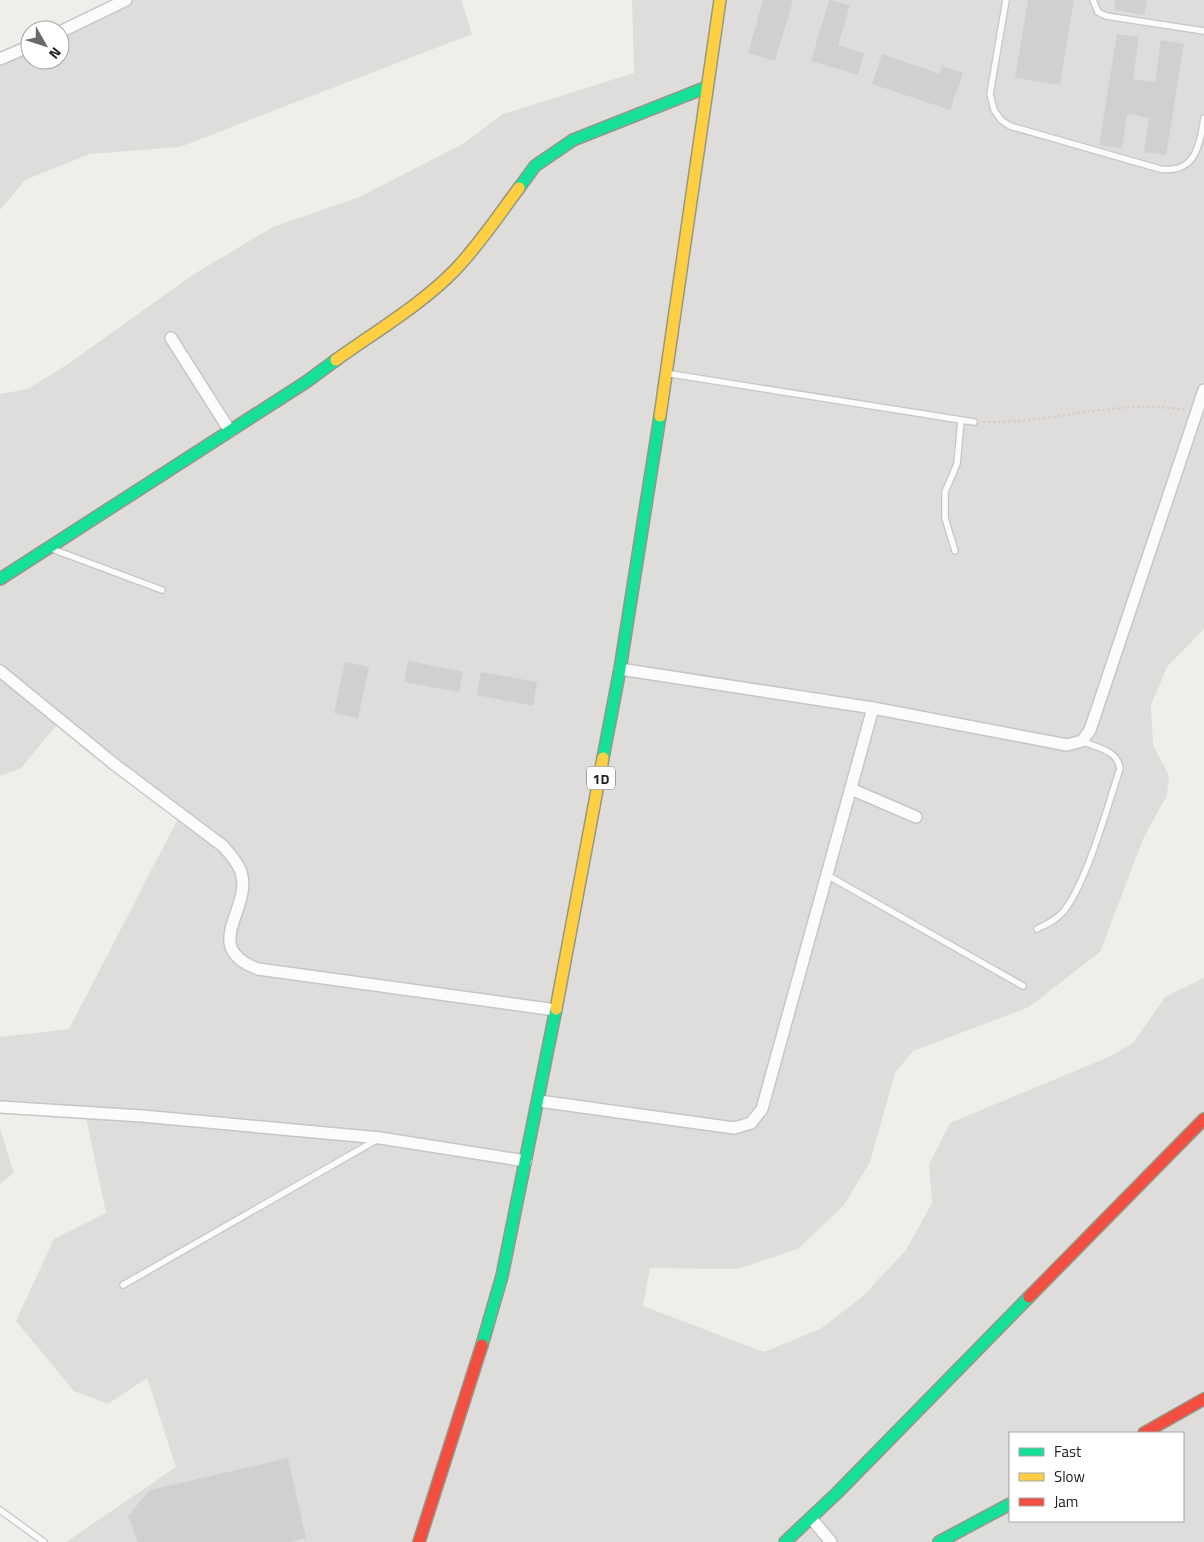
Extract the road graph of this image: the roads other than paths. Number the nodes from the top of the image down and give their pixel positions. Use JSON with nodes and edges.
{"nodes":[{"id":1,"x":126,"y":0,"type":"edge"},
{"id":2,"x":720,"y":0,"type":"edge"},
{"id":3,"x":1005,"y":0,"type":"edge"},
{"id":4,"x":1093,"y":0,"type":"edge"},
{"id":5,"x":70,"y":27,"type":"edge"},
{"id":6,"x":1204,"y":31,"type":"edge"},
{"id":7,"x":20,"y":50,"type":"edge"},
{"id":8,"x":0,"y":59,"type":"edge"},
{"id":9,"x":707,"y":87,"type":"junction"},
{"id":10,"x":1204,"y":118,"type":"edge"},
{"id":11,"x":171,"y":338,"type":"dead end"},
{"id":12,"x":667,"y":373,"type":"junction"},
{"id":13,"x":1204,"y":390,"type":"edge"},
{"id":14,"x":961,"y":421,"type":"junction"},
{"id":15,"x":974,"y":422,"type":"road end"},
{"id":16,"x":230,"y":431,"type":"junction"},
{"id":17,"x":50,"y":548,"type":"junction"},
{"id":18,"x":955,"y":551,"type":"dead end"},
{"id":19,"x":0,"y":579,"type":"edge"},
{"id":20,"x":162,"y":590,"type":"dead end"},
{"id":21,"x":620,"y":670,"type":"junction"},
{"id":22,"x":0,"y":671,"type":"edge"},
{"id":23,"x":873,"y":708,"type":"junction"},
{"id":24,"x":1082,"y":741,"type":"junction"},
{"id":25,"x":851,"y":789,"type":"junction"},
{"id":26,"x":916,"y":818,"type":"dead end"},
{"id":27,"x":827,"y":875,"type":"junction"},
{"id":28,"x":1037,"y":929,"type":"dead end"},
{"id":29,"x":1022,"y":986,"type":"dead end"},
{"id":30,"x":556,"y":1010,"type":"junction"},
{"id":31,"x":538,"y":1102,"type":"junction"},
{"id":32,"x":0,"y":1107,"type":"edge"},
{"id":33,"x":1204,"y":1119,"type":"edge"},
{"id":34,"x":380,"y":1138,"type":"junction"},
{"id":35,"x":526,"y":1161,"type":"junction"},
{"id":36,"x":123,"y":1285,"type":"dead end"},
{"id":37,"x":1204,"y":1399,"type":"edge"},
{"id":38,"x":1146,"y":1432,"type":"edge"},
{"id":39,"x":1009,"y":1505,"type":"edge"},
{"id":40,"x":0,"y":1510,"type":"edge"},
{"id":41,"x":811,"y":1518,"type":"junction"},
{"id":42,"x":44,"y":1542,"type":"edge"},
{"id":43,"x":419,"y":1542,"type":"edge"},
{"id":44,"x":785,"y":1542,"type":"edge"},
{"id":45,"x":831,"y":1542,"type":"edge"},
{"id":46,"x":939,"y":1542,"type":"edge"}],
"edges":[{"from":1,"to":5,"type":"street"},
{"from":2,"to":9,"type":"main road","number":"1D"},
{"from":3,"to":10,"type":"lane"},
{"from":4,"to":6,"type":"lane"},
{"from":7,"to":8,"type":"street"},
{"from":9,"to":12,"type":"main road","number":"1D"},
{"from":9,"to":16,"type":"main road"},
{"from":11,"to":16,"type":"street"},
{"from":12,"to":14,"type":"lane"},
{"from":12,"to":21,"type":"main road","number":"1D"},
{"from":13,"to":24,"type":"street"},
{"from":14,"to":15,"type":"lane"},
{"from":14,"to":18,"type":"lane"},
{"from":16,"to":17,"type":"main road"},
{"from":17,"to":19,"type":"main road"},
{"from":17,"to":20,"type":"lane"},
{"from":21,"to":23,"type":"street"},
{"from":21,"to":30,"type":"main road","number":"1D"},
{"from":22,"to":30,"type":"street"},
{"from":23,"to":24,"type":"street"},
{"from":23,"to":25,"type":"street"},
{"from":24,"to":28,"type":"lane"},
{"from":25,"to":26,"type":"street"},
{"from":25,"to":27,"type":"street"},
{"from":27,"to":29,"type":"lane"},
{"from":27,"to":31,"type":"street"},
{"from":30,"to":31,"type":"main road","number":"1D"},
{"from":31,"to":35,"type":"main road","number":"1D"},
{"from":32,"to":34,"type":"street"},
{"from":33,"to":41,"type":"main road"},
{"from":34,"to":35,"type":"street"},
{"from":34,"to":36,"type":"lane"},
{"from":35,"to":43,"type":"main road","number":"1D"},
{"from":37,"to":38,"type":"main road"},
{"from":39,"to":46,"type":"main road"},
{"from":40,"to":42,"type":"lane"},
{"from":41,"to":44,"type":"main road"},
{"from":41,"to":45,"type":"street"}]}
